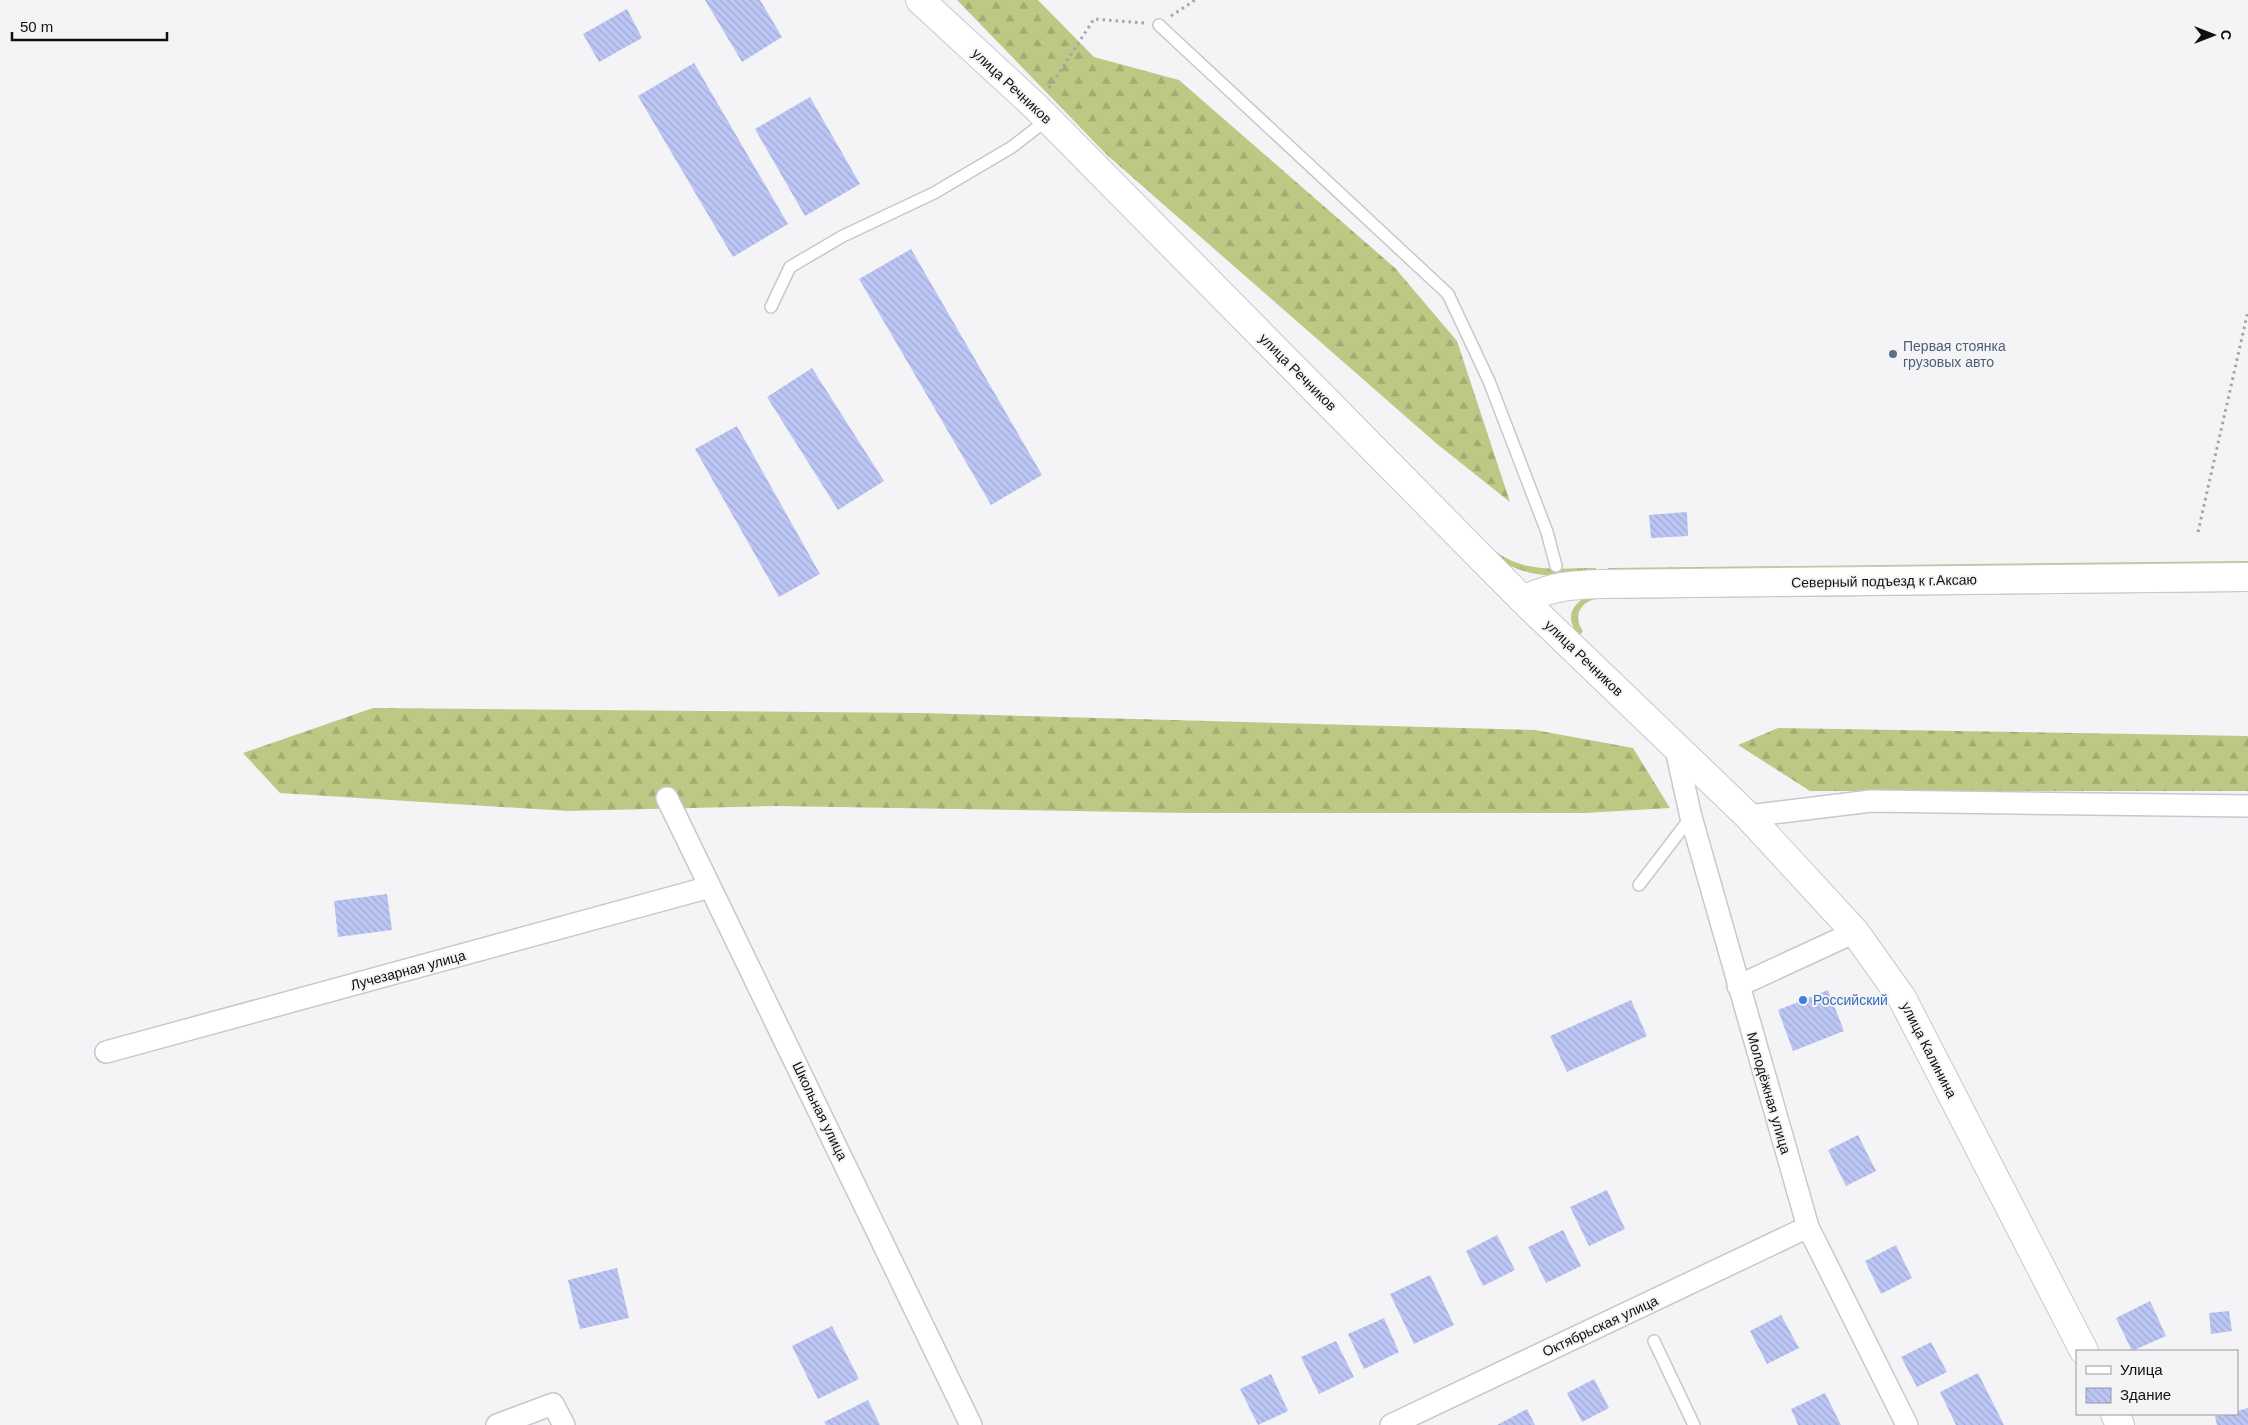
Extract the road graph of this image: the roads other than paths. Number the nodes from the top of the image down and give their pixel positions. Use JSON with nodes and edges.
{"nodes":[{"id":1,"x":920,"y":0,"type":"edge"},
{"id":2,"x":1159,"y":25,"type":"road end"},
{"id":3,"x":1042,"y":113,"type":"junction"},
{"id":4,"x":772,"y":307,"type":"dead end"},
{"id":5,"x":1556,"y":566,"type":"dead end"},
{"id":6,"x":2248,"y":577,"type":"edge"},
{"id":7,"x":1523,"y":600,"type":"junction"},
{"id":8,"x":1675,"y":745,"type":"junction"},
{"id":9,"x":667,"y":798,"type":"dead end"},
{"id":10,"x":2248,"y":806,"type":"edge"},
{"id":11,"x":1748,"y":816,"type":"junction"},
{"id":12,"x":1691,"y":817,"type":"junction"},
{"id":13,"x":1639,"y":885,"type":"dead end"},
{"id":14,"x":710,"y":887,"type":"junction"},
{"id":15,"x":1855,"y":932,"type":"junction"},
{"id":16,"x":1738,"y":986,"type":"junction"},
{"id":17,"x":106,"y":1052,"type":"dead end"},
{"id":18,"x":1808,"y":1227,"type":"junction"},
{"id":19,"x":1654,"y":1341,"type":"dead end"},
{"id":20,"x":2083,"y":1350,"type":"edge"},
{"id":21,"x":498,"y":1425,"type":"edge"},
{"id":22,"x":564,"y":1425,"type":"edge"},
{"id":23,"x":971,"y":1425,"type":"edge"},
{"id":24,"x":1391,"y":1425,"type":"edge"},
{"id":25,"x":1694,"y":1425,"type":"edge"},
{"id":26,"x":1907,"y":1425,"type":"edge"}],
"edges":[{"from":1,"to":3,"type":"street","name":"улица Речников"},
{"from":2,"to":5,"type":"lane"},
{"from":3,"to":4,"type":"lane"},
{"from":3,"to":7,"type":"street","name":"улица Речников"},
{"from":6,"to":7,"type":"street","name":"Северный подъезд к г.Аксаю"},
{"from":7,"to":8,"type":"street","name":"улица Речников"},
{"from":8,"to":11,"type":"street","name":"улица Калинина"},
{"from":8,"to":12,"type":"street","name":"Молодёжная улица"},
{"from":9,"to":14,"type":"street","name":"Школьная улица"},
{"from":10,"to":11,"type":"street"},
{"from":11,"to":15,"type":"street","name":"улица Калинина"},
{"from":12,"to":13,"type":"lane"},
{"from":12,"to":16,"type":"street","name":"Молодёжная улица"},
{"from":14,"to":17,"type":"street","name":"Лучезарная улица"},
{"from":14,"to":23,"type":"street","name":"Школьная улица"},
{"from":15,"to":16,"type":"street"},
{"from":15,"to":20,"type":"street","name":"улица Калинина"},
{"from":16,"to":18,"type":"street","name":"Молодёжная улица"},
{"from":18,"to":24,"type":"street","name":"Октябрьская улица"},
{"from":18,"to":26,"type":"street","name":"Молодёжная улица"},
{"from":19,"to":25,"type":"lane"},
{"from":21,"to":22,"type":"street"}]}
